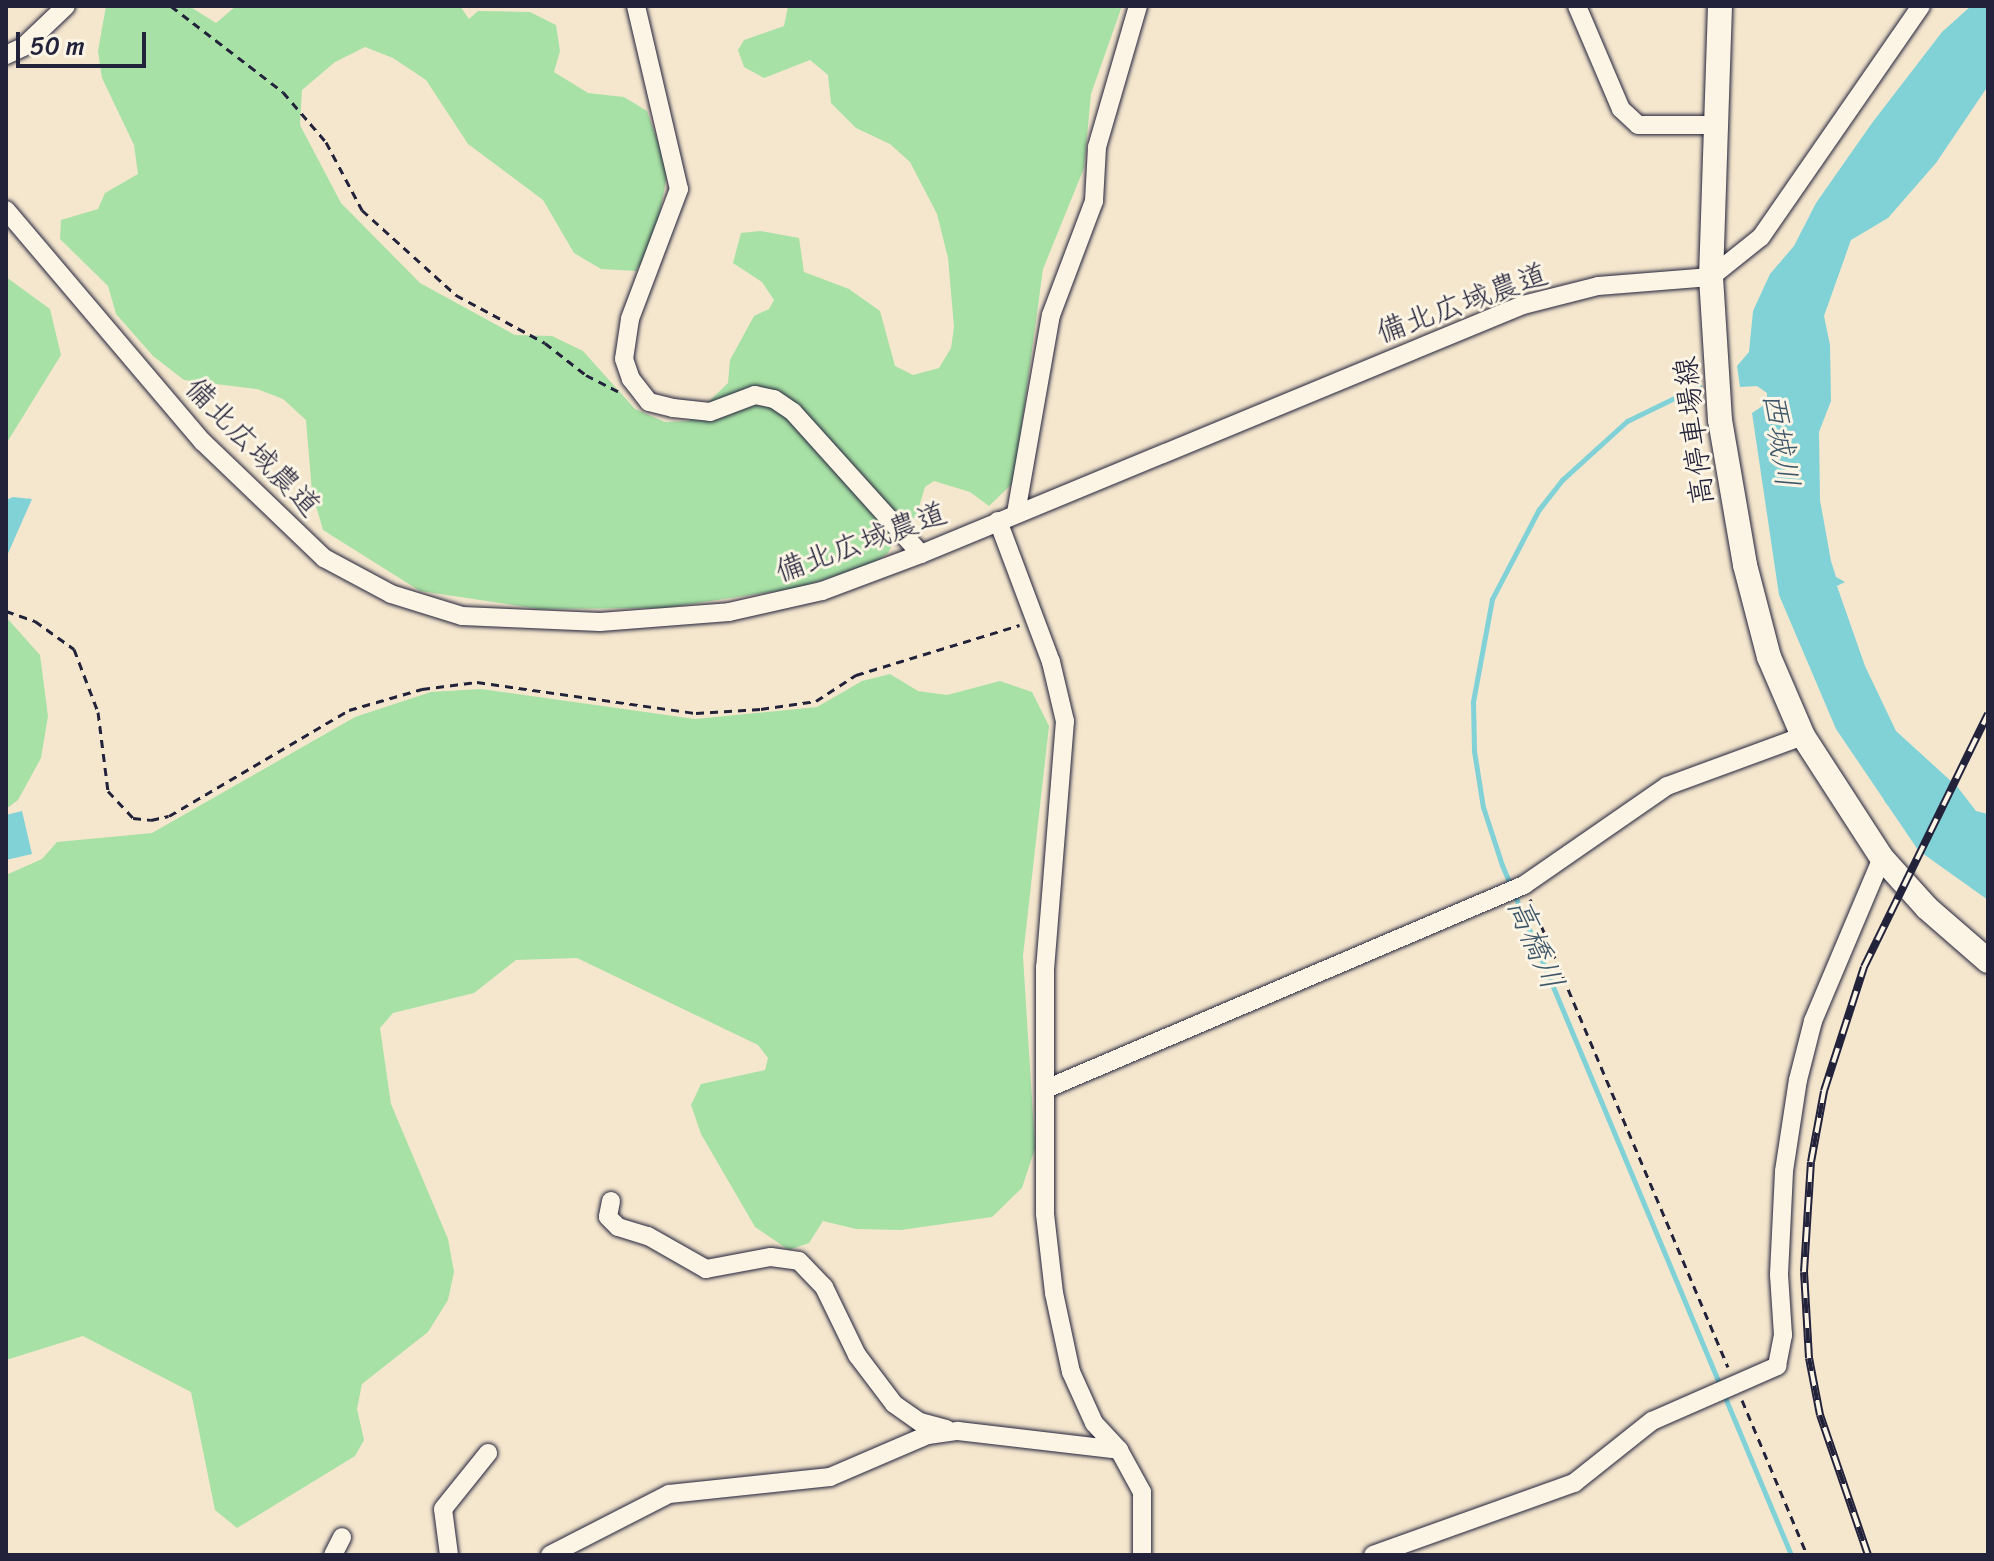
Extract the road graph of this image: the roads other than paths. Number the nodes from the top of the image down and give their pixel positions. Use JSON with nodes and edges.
{"nodes":[{"id":1,"x":66,"y":6,"type":"edge"},
{"id":2,"x":636,"y":6,"type":"edge"},
{"id":3,"x":1138,"y":6,"type":"edge"},
{"id":4,"x":1577,"y":6,"type":"edge"},
{"id":5,"x":1720,"y":6,"type":"edge"},
{"id":6,"x":1921,"y":6,"type":"edge"},
{"id":7,"x":6,"y":55,"type":"edge"},
{"id":8,"x":1716,"y":125,"type":"junction"},
{"id":9,"x":6,"y":210,"type":"edge"},
{"id":10,"x":1711,"y":277,"type":"junction"},
{"id":11,"x":1016,"y":513,"type":"junction"},
{"id":12,"x":998,"y":521,"type":"junction"},
{"id":13,"x":921,"y":554,"type":"junction"},
{"id":14,"x":1803,"y":736,"type":"junction"},
{"id":15,"x":1882,"y":858,"type":"junction"},
{"id":16,"x":1988,"y":961,"type":"edge"},
{"id":17,"x":1046,"y":1089,"type":"junction"},
{"id":18,"x":611,"y":1201,"type":"dead end"},
{"id":19,"x":958,"y":1431,"type":"junction"},
{"id":20,"x":1119,"y":1450,"type":"junction"},
{"id":21,"x":488,"y":1453,"type":"dead end"},
{"id":22,"x":342,"y":1537,"type":"dead end"},
{"id":23,"x":333,"y":1555,"type":"edge"},
{"id":24,"x":449,"y":1555,"type":"edge"},
{"id":25,"x":550,"y":1555,"type":"edge"},
{"id":26,"x":1142,"y":1555,"type":"edge"},
{"id":27,"x":1373,"y":1555,"type":"edge"}],
"edges":[{"from":1,"to":7,"type":"street"},
{"from":2,"to":13,"type":"street"},
{"from":3,"to":11,"type":"street"},
{"from":4,"to":8,"type":"street"},
{"from":5,"to":8,"type":"main road","name":"高停車場線"},
{"from":6,"to":10,"type":"street"},
{"from":8,"to":10,"type":"main road","name":"高停車場線"},
{"from":9,"to":13,"type":"street","name":"備北広域農道"},
{"from":10,"to":11,"type":"street","name":"備北広域農道"},
{"from":10,"to":14,"type":"main road","name":"高停車場線"},
{"from":11,"to":12,"type":"street","name":"備北広域農道"},
{"from":12,"to":13,"type":"street","name":"備北広域農道"},
{"from":12,"to":17,"type":"street"},
{"from":14,"to":15,"type":"main road","name":"高停車場線"},
{"from":14,"to":17,"type":"street"},
{"from":15,"to":16,"type":"main road","name":"高停車場線"},
{"from":15,"to":27,"type":"street"},
{"from":17,"to":20,"type":"street"},
{"from":18,"to":19,"type":"street"},
{"from":19,"to":20,"type":"street"},
{"from":19,"to":25,"type":"street"},
{"from":20,"to":26,"type":"street"},
{"from":21,"to":24,"type":"street"},
{"from":22,"to":23,"type":"street"}]}
